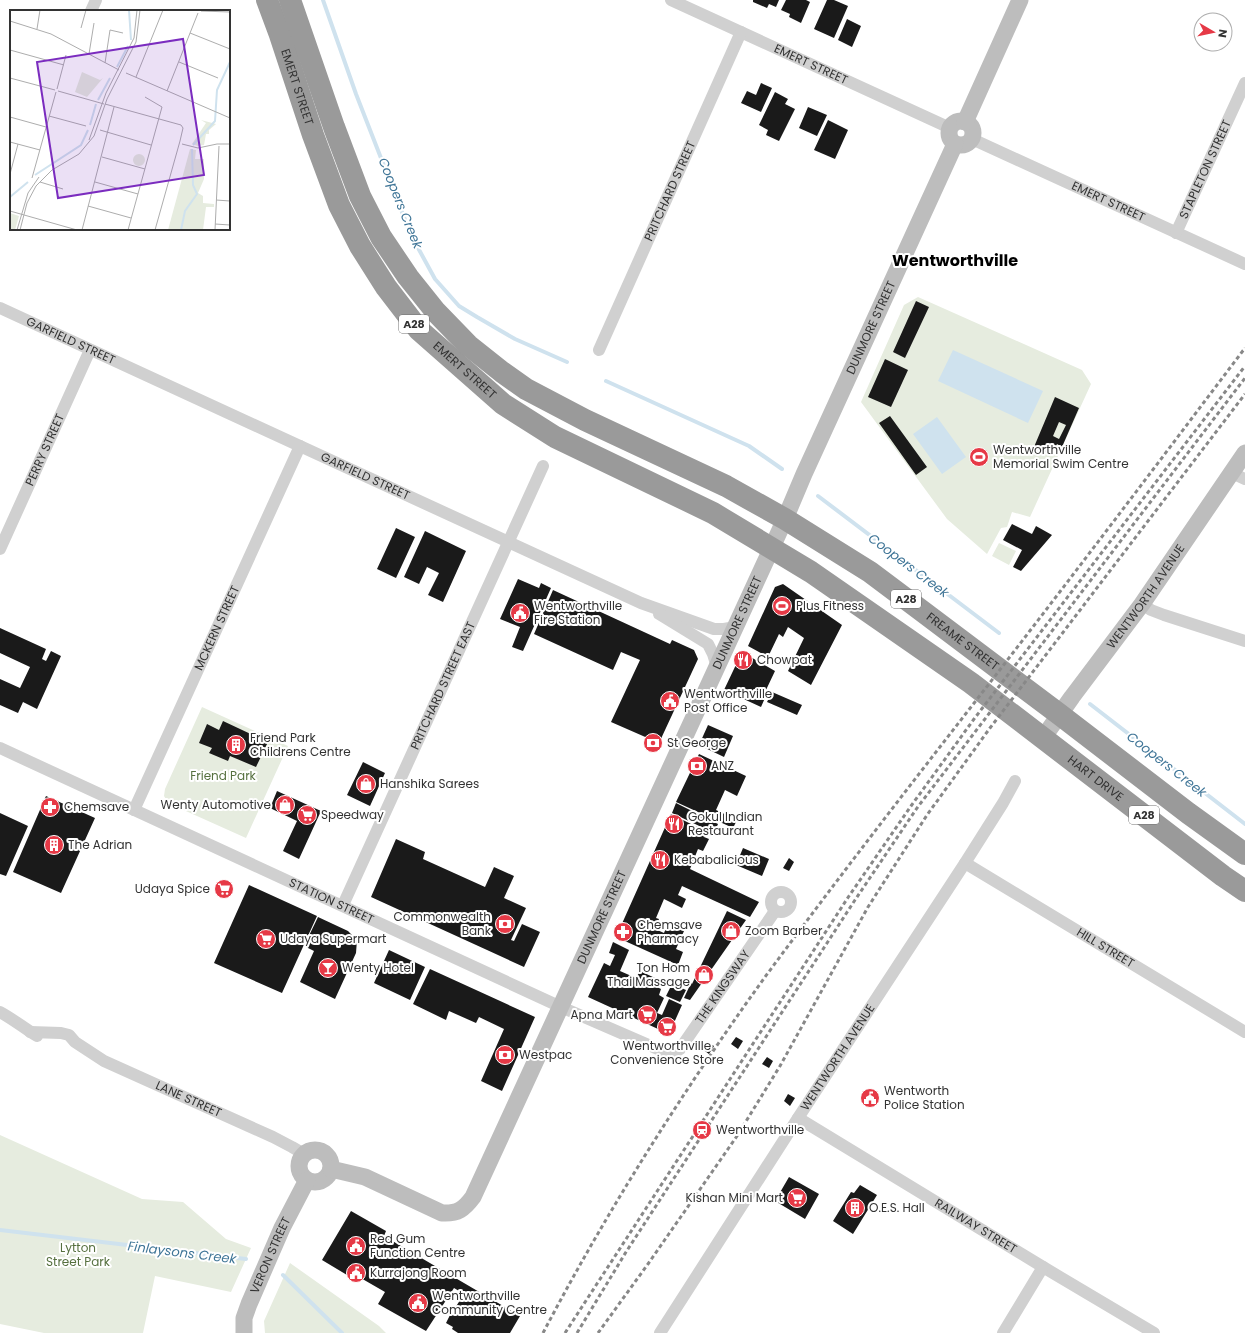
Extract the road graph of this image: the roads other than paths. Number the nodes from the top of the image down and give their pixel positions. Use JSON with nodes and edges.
{"nodes":[{"id":1,"x":96,"y":0,"type":"edge"},
{"id":2,"x":268,"y":0,"type":"edge"},
{"id":3,"x":290,"y":0,"type":"edge"},
{"id":4,"x":671,"y":0,"type":"edge"},
{"id":5,"x":1020,"y":0,"type":"edge"},
{"id":6,"x":91,"y":10,"type":"edge"},
{"id":7,"x":741,"y":32,"type":"junction"},
{"id":8,"x":1245,"y":83,"type":"edge"},
{"id":9,"x":957,"y":131,"type":"junction"},
{"id":10,"x":972,"y":139,"type":"joint"},
{"id":11,"x":1176,"y":233,"type":"junction"},
{"id":12,"x":1245,"y":264,"type":"edge"},
{"id":13,"x":0,"y":308,"type":"edge"},
{"id":14,"x":90,"y":350,"type":"junction"},
{"id":15,"x":599,"y":350,"type":"dead end"},
{"id":16,"x":300,"y":446,"type":"junction"},
{"id":17,"x":1245,"y":453,"type":"edge"},
{"id":18,"x":543,"y":466,"type":"dead end"},
{"id":19,"x":1239,"y":476,"type":"edge"},
{"id":20,"x":785,"y":519,"type":"junction"},
{"id":21,"x":508,"y":542,"type":"junction"},
{"id":22,"x":772,"y":547,"type":"junction"},
{"id":23,"x":0,"y":549,"type":"edge"},
{"id":24,"x":641,"y":603,"type":"junction"},
{"id":25,"x":1142,"y":604,"type":"junction"},
{"id":26,"x":735,"y":626,"type":"junction"},
{"id":27,"x":1245,"y":640,"type":"edge"},
{"id":28,"x":717,"y":667,"type":"junction"},
{"id":29,"x":1059,"y":714,"type":"junction"},
{"id":30,"x":1043,"y":738,"type":"junction"},
{"id":31,"x":0,"y":748,"type":"edge"},
{"id":32,"x":1015,"y":781,"type":"dead end"},
{"id":33,"x":134,"y":810,"type":"junction"},
{"id":34,"x":1245,"y":854,"type":"edge"},
{"id":35,"x":965,"y":863,"type":"junction"},
{"id":36,"x":1245,"y":892,"type":"edge"},
{"id":37,"x":343,"y":905,"type":"junction"},
{"id":38,"x":775,"y":910,"type":"dead end"},
{"id":39,"x":561,"y":1007,"type":"junction"},
{"id":40,"x":0,"y":1012,"type":"edge"},
{"id":41,"x":1245,"y":1032,"type":"edge"},
{"id":42,"x":664,"y":1053,"type":"joint"},
{"id":43,"x":798,"y":1118,"type":"junction"},
{"id":44,"x":304,"y":1154,"type":"junction"},
{"id":45,"x":331,"y":1169,"type":"junction"},
{"id":46,"x":307,"y":1180,"type":"junction"},
{"id":47,"x":1043,"y":1267,"type":"junction"},
{"id":48,"x":244,"y":1333,"type":"edge"},
{"id":49,"x":660,"y":1333,"type":"edge"},
{"id":50,"x":1003,"y":1333,"type":"edge"},
{"id":51,"x":1154,"y":1333,"type":"edge"}],
"edges":[{"from":1,"to":6,"type":"street"},
{"from":2,"to":22,"type":"highway","name":"EMERT STREET","number":"A28"},
{"from":3,"to":20,"type":"highway","name":"EMERT STREET","number":"A28"},
{"from":4,"to":7,"type":"street","name":"EMERT STREET"},
{"from":5,"to":9,"type":"street","name":"DUNMORE STREET"},
{"from":7,"to":9,"type":"street","name":"EMERT STREET"},
{"from":7,"to":15,"type":"street","name":"PRITCHARD STREET"},
{"from":8,"to":11,"type":"street","name":"STAPLETON STREET"},
{"from":9,"to":10,"type":"street"},
{"from":9,"to":20,"type":"street","name":"DUNMORE STREET"},
{"from":10,"to":11,"type":"street","name":"EMERT STREET"},
{"from":11,"to":12,"type":"street","name":"EMERT STREET"},
{"from":13,"to":14,"type":"street","name":"GARFIELD STREET"},
{"from":14,"to":16,"type":"street","name":"GARFIELD STREET"},
{"from":14,"to":23,"type":"street","name":"PERRY STREET"},
{"from":16,"to":21,"type":"street","name":"GARFIELD STREET"},
{"from":16,"to":33,"type":"street","name":"MCKERN STREET"},
{"from":17,"to":19,"type":"street","name":"WENTWORTH AVENUE"},
{"from":18,"to":21,"type":"street","name":"PRITCHARD STREET EAST"},
{"from":19,"to":25,"type":"street","name":"WENTWORTH AVENUE"},
{"from":20,"to":22,"type":"street","name":"DUNMORE STREET"},
{"from":20,"to":29,"type":"highway","name":"FREAME STREET","number":"A28"},
{"from":21,"to":24,"type":"street","name":"GARFIELD STREET"},
{"from":21,"to":37,"type":"street","name":"PRITCHARD STREET EAST"},
{"from":22,"to":26,"type":"street","name":"DUNMORE STREET"},
{"from":22,"to":30,"type":"highway","number":"A28"},
{"from":24,"to":26,"type":"street","name":"GARFIELD STREET"},
{"from":24,"to":28,"type":"street"},
{"from":25,"to":27,"type":"street"},
{"from":25,"to":29,"type":"street","name":"WENTWORTH AVENUE"},
{"from":26,"to":28,"type":"street","name":"DUNMORE STREET"},
{"from":28,"to":39,"type":"street","name":"DUNMORE STREET"},
{"from":29,"to":30,"type":"street","name":"WENTWORTH AVENUE"},
{"from":29,"to":34,"type":"highway","number":"A28"},
{"from":30,"to":36,"type":"highway","name":"HART DRIVE","number":"A28"},
{"from":31,"to":33,"type":"street","name":"STATION STREET"},
{"from":32,"to":35,"type":"street","name":"WENTWORTH AVENUE"},
{"from":33,"to":37,"type":"street","name":"STATION STREET"},
{"from":35,"to":41,"type":"street","name":"HILL STREET"},
{"from":35,"to":43,"type":"street","name":"WENTWORTH AVENUE"},
{"from":37,"to":39,"type":"street","name":"STATION STREET"},
{"from":38,"to":42,"type":"street","name":"THE KINGSWAY"},
{"from":39,"to":42,"type":"street","name":"STATION STREET"},
{"from":39,"to":45,"type":"street","name":"DUNMORE STREET"},
{"from":40,"to":44,"type":"street","name":"LANE STREET"},
{"from":43,"to":47,"type":"street","name":"RAILWAY STREET"},
{"from":43,"to":49,"type":"street","name":"WENTWORTH AVENUE"},
{"from":44,"to":45,"type":"street"},
{"from":44,"to":46,"type":"street"},
{"from":45,"to":46,"type":"street"},
{"from":46,"to":48,"type":"street","name":"VERON STREET"},
{"from":47,"to":50,"type":"street"},
{"from":47,"to":51,"type":"street","name":"RAILWAY STREET"}]}
